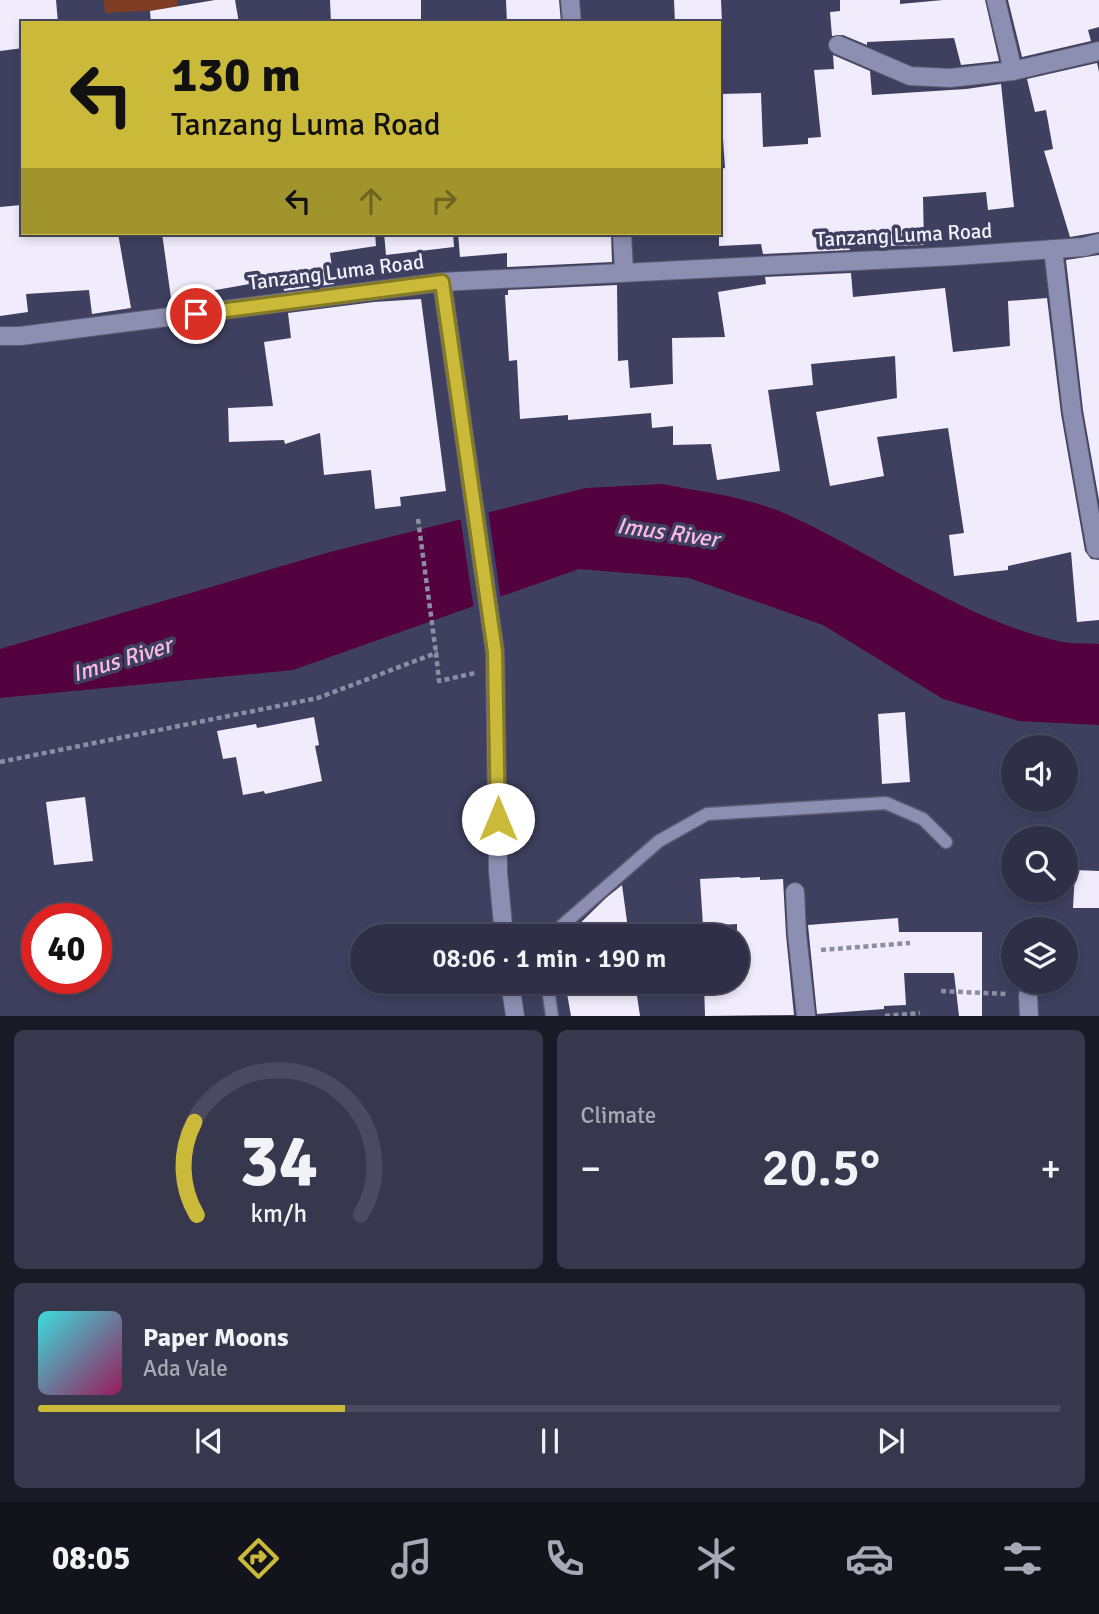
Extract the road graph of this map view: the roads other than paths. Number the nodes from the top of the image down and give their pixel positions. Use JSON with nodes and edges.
{"nodes":[{"id":1,"x":570,"y":0,"type":"edge"},
{"id":2,"x":996,"y":0,"type":"edge"},
{"id":3,"x":572,"y":21,"type":"edge"},
{"id":4,"x":838,"y":45,"type":"dead end"},
{"id":5,"x":1099,"y":51,"type":"edge"},
{"id":6,"x":1013,"y":71,"type":"junction"},
{"id":7,"x":622,"y":235,"type":"edge"},
{"id":8,"x":1099,"y":243,"type":"edge"},
{"id":9,"x":1053,"y":249,"type":"junction"},
{"id":10,"x":624,"y":271,"type":"junction"},
{"id":11,"x":442,"y":282,"type":"junction"},
{"id":12,"x":0,"y":336,"type":"edge"},
{"id":13,"x":1096,"y":549,"type":"dead end"},
{"id":14,"x":946,"y":842,"type":"dead end"},
{"id":15,"x":795,"y":892,"type":"dead end"},
{"id":16,"x":503,"y":924,"type":"edge"},
{"id":17,"x":564,"y":924,"type":"edge"},
{"id":18,"x":512,"y":994,"type":"edge"},
{"id":19,"x":549,"y":994,"type":"edge"},
{"id":20,"x":1028,"y":995,"type":"road end"},
{"id":21,"x":516,"y":1016,"type":"edge"},
{"id":22,"x":552,"y":1016,"type":"edge"},
{"id":23,"x":806,"y":1016,"type":"edge"},
{"id":24,"x":1028,"y":1016,"type":"edge"}],
"edges":[{"from":1,"to":3,"type":"street"},
{"from":2,"to":6,"type":"street"},
{"from":4,"to":6,"type":"street"},
{"from":5,"to":6,"type":"street"},
{"from":7,"to":10,"type":"street"},
{"from":8,"to":9,"type":"street","name":"Tanzang Luma Road"},
{"from":9,"to":10,"type":"street","name":"Tanzang Luma Road"},
{"from":9,"to":13,"type":"street"},
{"from":10,"to":11,"type":"street","name":"Tanzang Luma Road"},
{"from":11,"to":12,"type":"street","name":"Tanzang Luma Road"},
{"from":11,"to":16,"type":"street"},
{"from":14,"to":17,"type":"lane"},
{"from":15,"to":23,"type":"street"},
{"from":18,"to":21,"type":"street"},
{"from":19,"to":22,"type":"lane"},
{"from":20,"to":24,"type":"street"}]}
